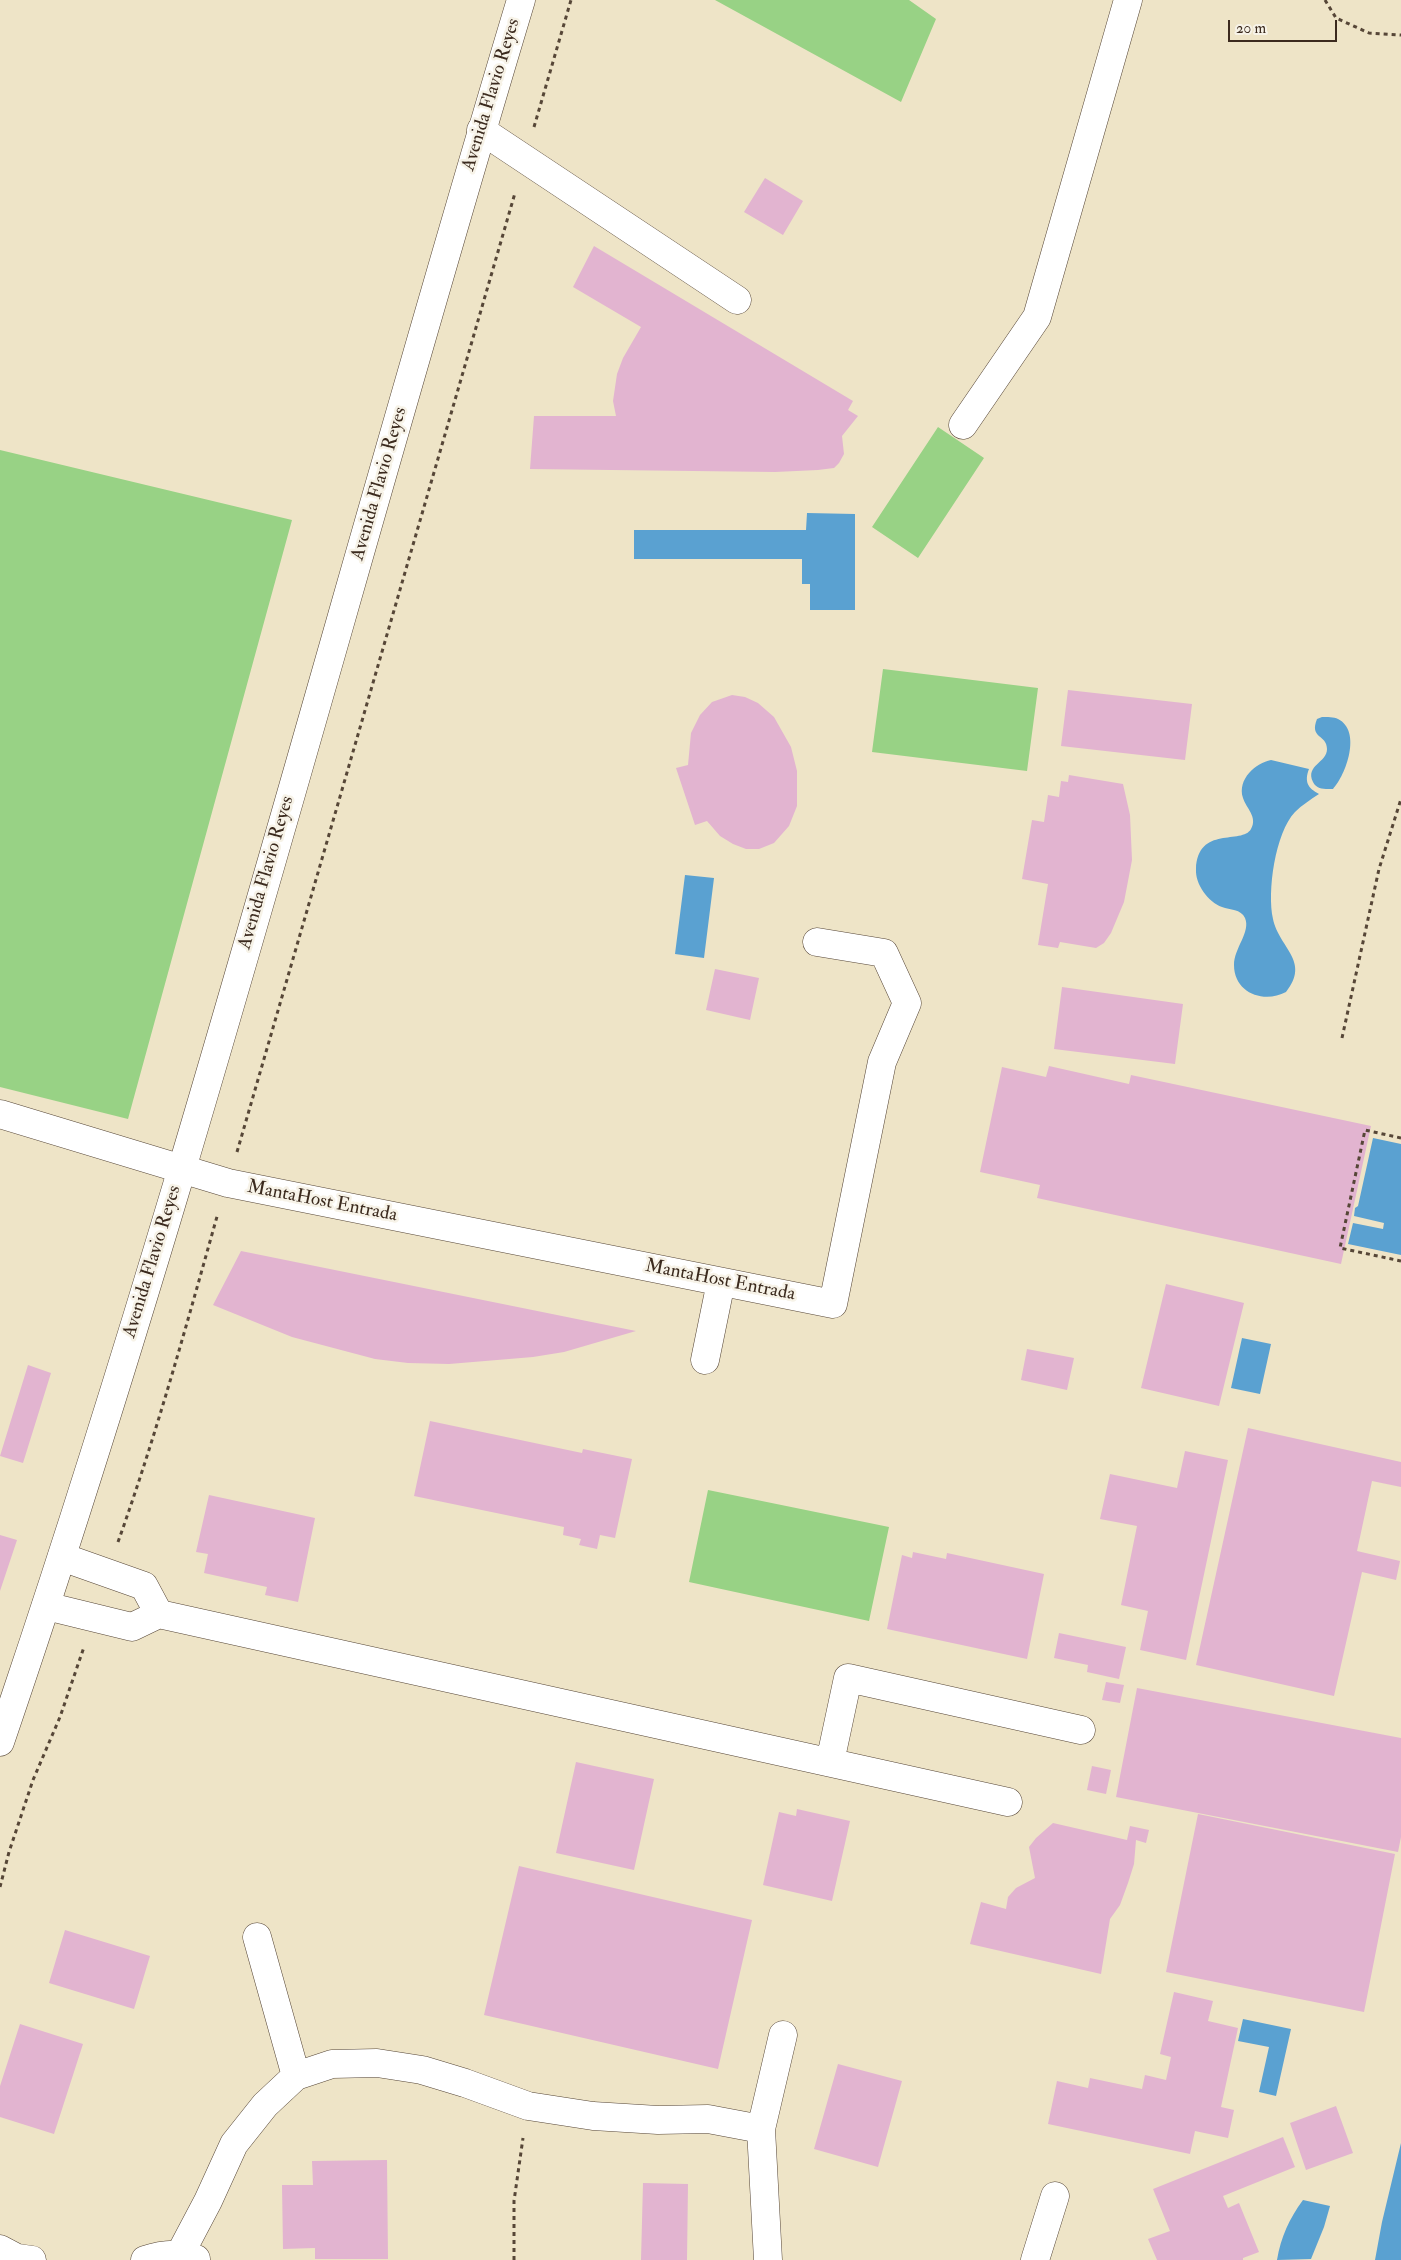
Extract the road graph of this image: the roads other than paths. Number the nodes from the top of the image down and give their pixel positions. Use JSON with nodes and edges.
{"nodes":[{"id":1,"x":520,"y":0,"type":"edge"},
{"id":2,"x":1128,"y":0,"type":"edge"},
{"id":3,"x":481,"y":130,"type":"junction"},
{"id":4,"x":737,"y":300,"type":"dead end"},
{"id":5,"x":963,"y":425,"type":"dead end"},
{"id":6,"x":817,"y":942,"type":"dead end"},
{"id":7,"x":0,"y":1114,"type":"edge"},
{"id":8,"x":182,"y":1168,"type":"junction"},
{"id":9,"x":721,"y":1282,"type":"junction"},
{"id":10,"x":705,"y":1360,"type":"dead end"},
{"id":11,"x":62,"y":1557,"type":"junction"},
{"id":12,"x":46,"y":1606,"type":"junction"},
{"id":13,"x":159,"y":1614,"type":"junction"},
{"id":14,"x":1081,"y":1730,"type":"dead end"},
{"id":15,"x":0,"y":1742,"type":"edge"},
{"id":16,"x":830,"y":1762,"type":"junction"},
{"id":17,"x":1008,"y":1802,"type":"dead end"},
{"id":18,"x":257,"y":1937,"type":"dead end"},
{"id":19,"x":783,"y":2035,"type":"dead end"},
{"id":20,"x":296,"y":2076,"type":"junction"},
{"id":21,"x":761,"y":2129,"type":"junction"},
{"id":22,"x":1055,"y":2196,"type":"dead end"},
{"id":23,"x":189,"y":2257,"type":"edge"},
{"id":24,"x":145,"y":2260,"type":"edge"},
{"id":25,"x":768,"y":2260,"type":"edge"},
{"id":26,"x":1035,"y":2260,"type":"edge"}],
"edges":[{"from":1,"to":3,"type":"street","name":"Avenida Flavio Reyes"},
{"from":2,"to":5,"type":"street"},
{"from":3,"to":4,"type":"street"},
{"from":3,"to":8,"type":"street","name":"Avenida Flavio Reyes"},
{"from":6,"to":9,"type":"street","name":"MantaHost Entrada"},
{"from":7,"to":8,"type":"street","name":"MantaHost Entrada"},
{"from":8,"to":9,"type":"street","name":"MantaHost Entrada"},
{"from":8,"to":11,"type":"street","name":"Avenida Flavio Reyes"},
{"from":9,"to":10,"type":"street"},
{"from":11,"to":12,"type":"street","name":"Avenida Flavio Reyes"},
{"from":11,"to":13,"type":"street"},
{"from":12,"to":13,"type":"street"},
{"from":12,"to":15,"type":"street","name":"Avenida Flavio Reyes"},
{"from":13,"to":16,"type":"street"},
{"from":14,"to":16,"type":"street"},
{"from":16,"to":17,"type":"street"},
{"from":18,"to":20,"type":"street"},
{"from":19,"to":21,"type":"street"},
{"from":20,"to":21,"type":"street"},
{"from":20,"to":23,"type":"street"},
{"from":21,"to":25,"type":"street"},
{"from":22,"to":26,"type":"street"},
{"from":23,"to":24,"type":"street"}]}
